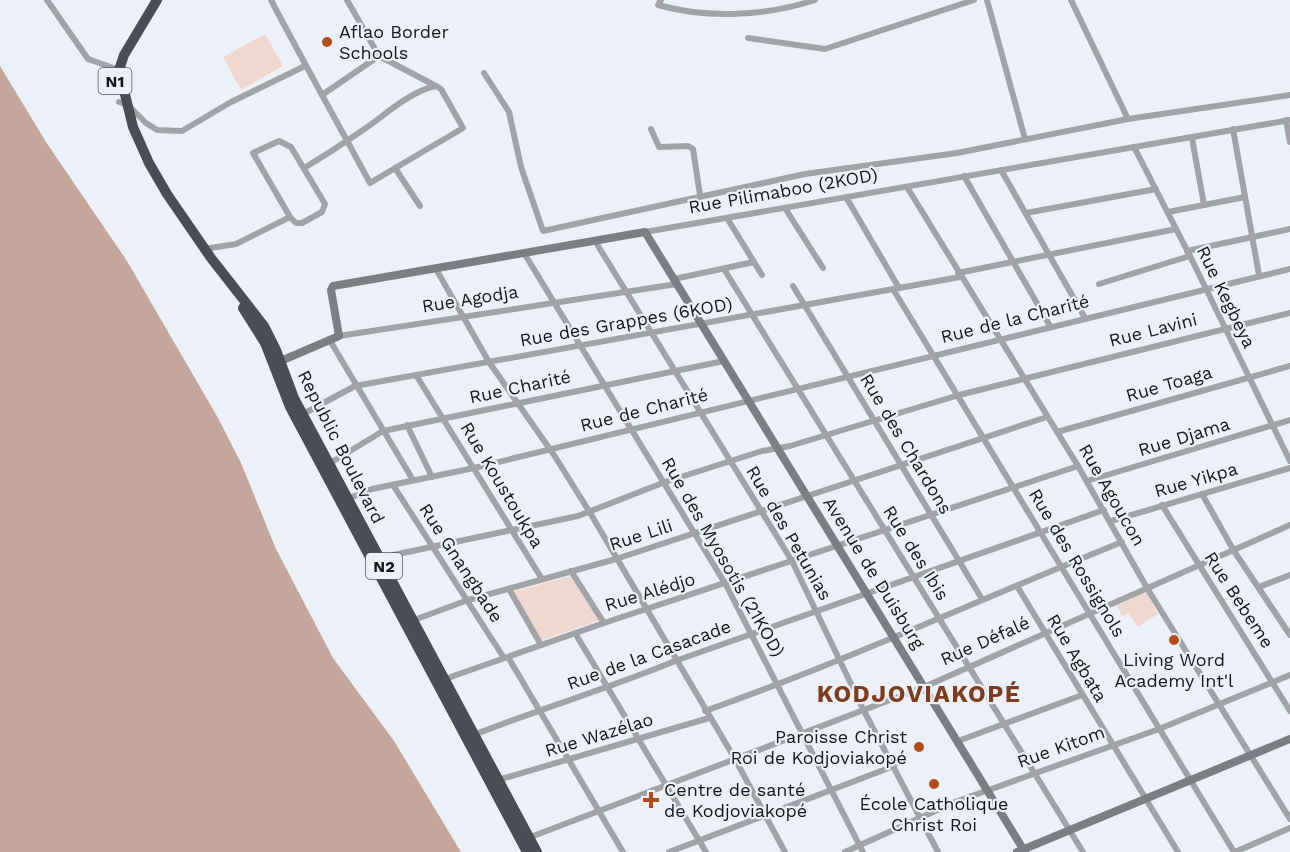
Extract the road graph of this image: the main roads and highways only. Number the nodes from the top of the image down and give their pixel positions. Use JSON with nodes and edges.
{"nodes":[{"id":1,"x":149,"y":0,"type":"edge"},
{"id":2,"x":157,"y":0,"type":"edge"},
{"id":3,"x":116,"y":69,"type":"junction"},
{"id":4,"x":228,"y":284,"type":"joint"},
{"id":5,"x":277,"y":363,"type":"junction"},
{"id":6,"x":326,"y":466,"type":"junction"},
{"id":7,"x":344,"y":500,"type":"junction"},
{"id":8,"x":441,"y":681,"type":"junction"},
{"id":9,"x":525,"y":840,"type":"junction"},
{"id":10,"x":527,"y":852,"type":"edge"},
{"id":11,"x":537,"y":852,"type":"edge"}],
"edges":[{"from":1,"to":3,"type":"highway","number":"N1"},
{"from":2,"to":3,"type":"highway","number":"N1"},
{"from":3,"to":4,"type":"highway","number":"N1"},
{"from":4,"to":5,"type":"highway","name":"Republic Boulevard","number":"N2"},
{"from":5,"to":6,"type":"highway","name":"Republic Boulevard","number":"N2"},
{"from":5,"to":6,"type":"highway","name":"Republic Boulevard","number":"N2"},
{"from":6,"to":7,"type":"highway","name":"Republic Boulevard","number":"N2"},
{"from":7,"to":8,"type":"highway","name":"Republic Boulevard","number":"N2"},
{"from":7,"to":8,"type":"highway","name":"Republic Boulevard","number":"N2"},
{"from":8,"to":9,"type":"highway","name":"Republic Boulevard","number":"N2"},
{"from":8,"to":9,"type":"highway","name":"Republic Boulevard","number":"N2"},
{"from":9,"to":10,"type":"highway","name":"Republic Boulevard","number":"N2"},
{"from":9,"to":11,"type":"highway","name":"Republic Boulevard","number":"N2"}]}
